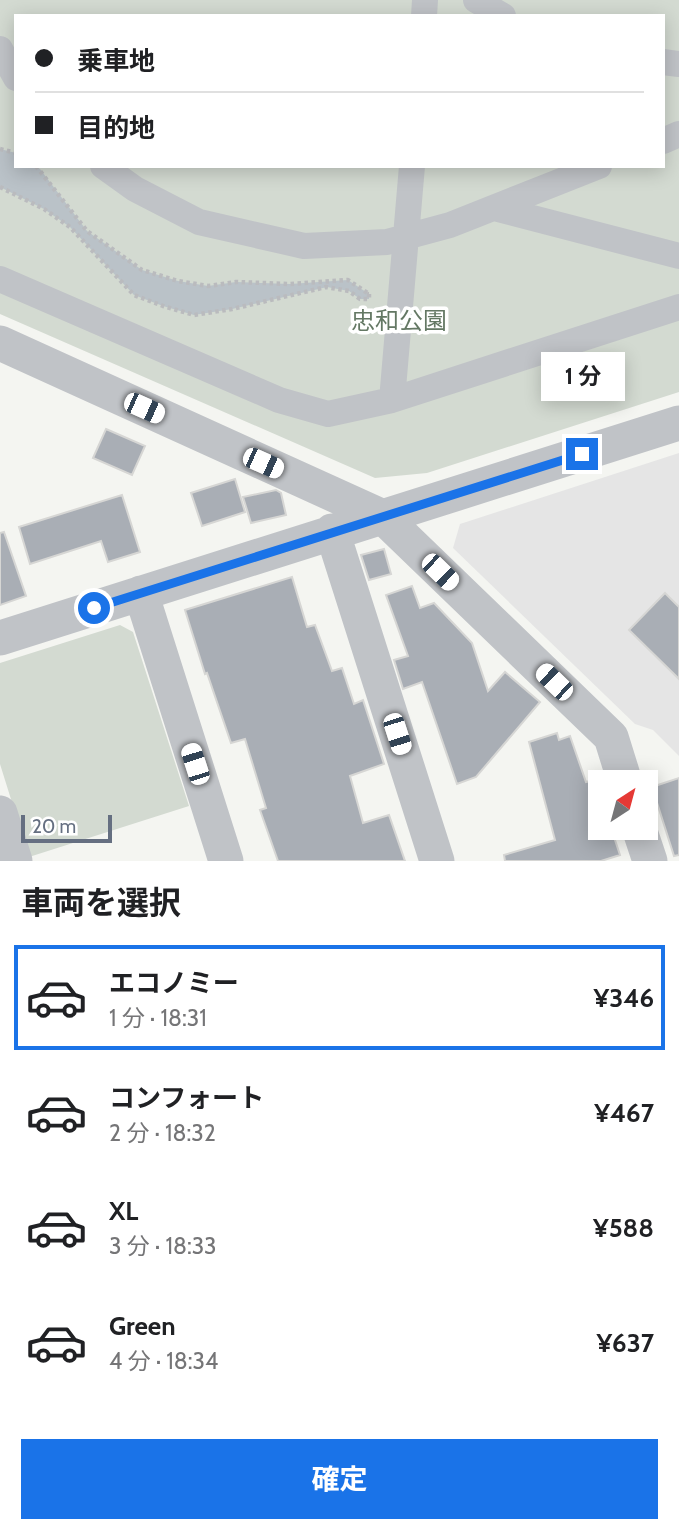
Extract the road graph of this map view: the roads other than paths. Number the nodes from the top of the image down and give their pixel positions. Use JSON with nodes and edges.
{"nodes":[{"id":1,"x":476,"y":0,"type":"edge"},
{"id":2,"x":500,"y":14,"type":"edge"},
{"id":3,"x":0,"y":49,"type":"edge"},
{"id":4,"x":14,"y":74,"type":"edge"},
{"id":5,"x":106,"y":168,"type":"edge"},
{"id":6,"x":412,"y":168,"type":"edge"},
{"id":7,"x":594,"y":168,"type":"edge"},
{"id":8,"x":494,"y":208,"type":"junction"},
{"id":9,"x":406,"y":237,"type":"junction"},
{"id":10,"x":679,"y":256,"type":"edge"},
{"id":11,"x":0,"y":279,"type":"edge"},
{"id":12,"x":679,"y":307,"type":"edge"},
{"id":13,"x":0,"y":343,"type":"edge"},
{"id":14,"x":392,"y":400,"type":"junction"},
{"id":15,"x":679,"y":423,"type":"edge"},
{"id":16,"x":383,"y":517,"type":"junction"},
{"id":17,"x":332,"y":531,"type":"junction"},
{"id":18,"x":141,"y":593,"type":"junction"},
{"id":19,"x":0,"y":638,"type":"edge"},
{"id":20,"x":621,"y":770,"type":"edge"},
{"id":21,"x":0,"y":813,"type":"edge"},
{"id":22,"x":643,"y":840,"type":"edge"},
{"id":23,"x":15,"y":861,"type":"edge"},
{"id":24,"x":226,"y":861,"type":"edge"},
{"id":25,"x":437,"y":861,"type":"edge"},
{"id":26,"x":650,"y":861,"type":"edge"}],
"edges":[{"from":1,"to":2,"type":"street"},
{"from":3,"to":4,"type":"street"},
{"from":5,"to":9,"type":"street"},
{"from":6,"to":9,"type":"street"},
{"from":7,"to":8,"type":"street"},
{"from":8,"to":9,"type":"street"},
{"from":8,"to":10,"type":"street"},
{"from":9,"to":14,"type":"street"},
{"from":11,"to":14,"type":"street"},
{"from":12,"to":14,"type":"street"},
{"from":13,"to":16,"type":"street"},
{"from":15,"to":16,"type":"street"},
{"from":16,"to":17,"type":"street"},
{"from":16,"to":20,"type":"street"},
{"from":17,"to":18,"type":"street"},
{"from":17,"to":25,"type":"street"},
{"from":18,"to":19,"type":"street"},
{"from":18,"to":24,"type":"street"},
{"from":21,"to":23,"type":"street"},
{"from":22,"to":26,"type":"street"}]}
